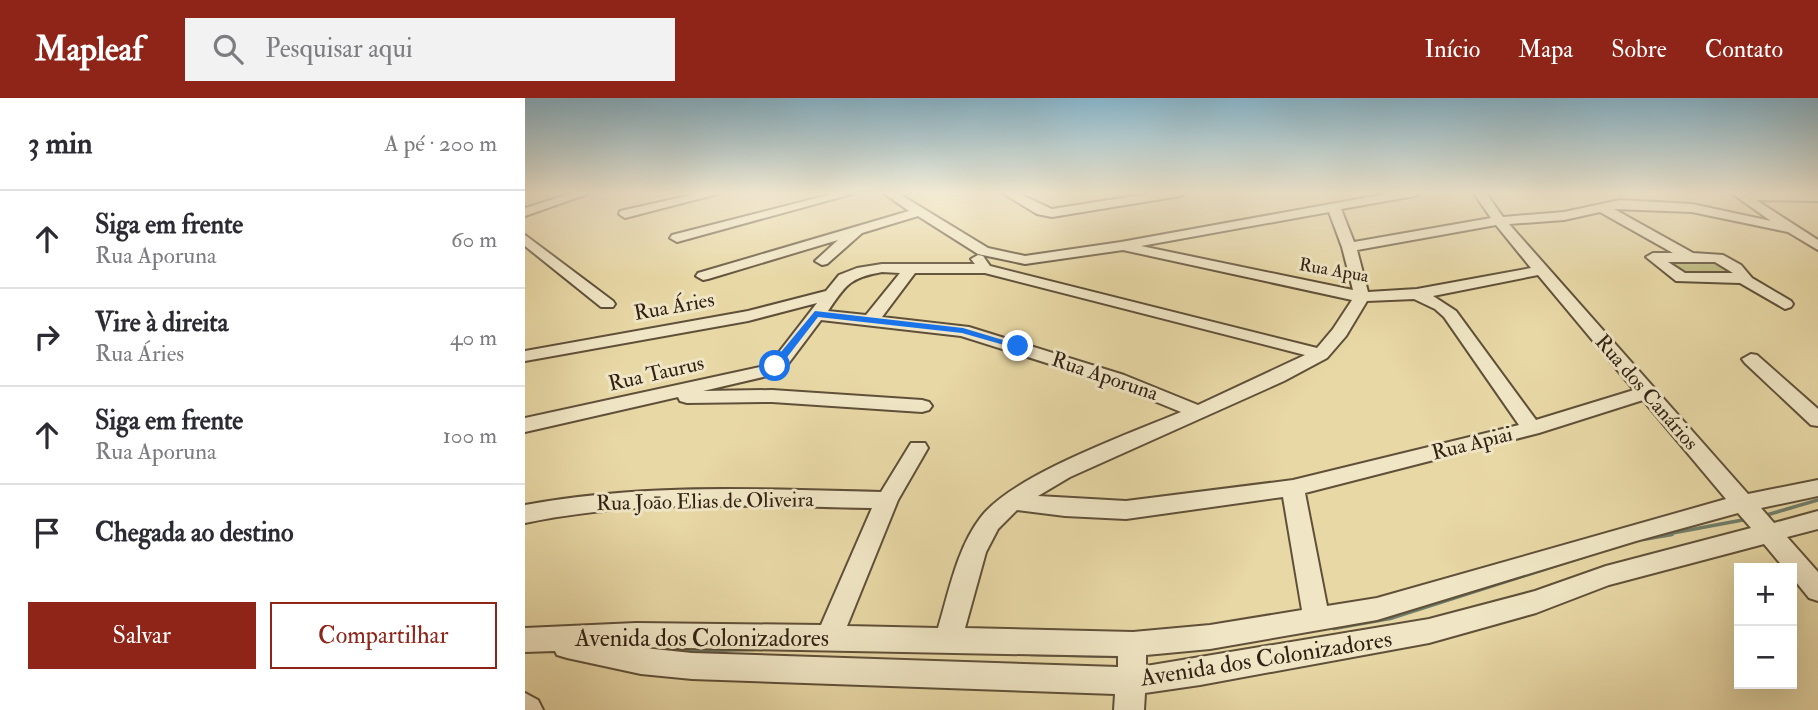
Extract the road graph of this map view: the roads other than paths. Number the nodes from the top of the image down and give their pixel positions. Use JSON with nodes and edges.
{"nodes":[{"id":1,"x":744,"y":221,"type":"edge"},
{"id":2,"x":890,"y":221,"type":"edge"},
{"id":3,"x":932,"y":221,"type":"edge"},
{"id":4,"x":1256,"y":221,"type":"edge"},
{"id":5,"x":1339,"y":221,"type":"edge"},
{"id":6,"x":1499,"y":221,"type":"junction"},
{"id":7,"x":1509,"y":221,"type":"edge"},
{"id":8,"x":1625,"y":221,"type":"edge"},
{"id":9,"x":1748,"y":221,"type":"edge"},
{"id":10,"x":1779,"y":221,"type":"edge"},
{"id":11,"x":1791,"y":229,"type":"junction"},
{"id":12,"x":858,"y":230,"type":"junction"},
{"id":13,"x":677,"y":238,"type":"dead end"},
{"id":14,"x":525,"y":239,"type":"edge"},
{"id":15,"x":971,"y":245,"type":"junction"},
{"id":16,"x":1121,"y":246,"type":"junction"},
{"id":17,"x":1818,"y":246,"type":"edge"},
{"id":18,"x":1349,"y":247,"type":"junction"},
{"id":19,"x":1688,"y":256,"type":"junction"},
{"id":20,"x":821,"y":261,"type":"dead end"},
{"id":21,"x":910,"y":269,"type":"junction"},
{"id":22,"x":985,"y":270,"type":"junction"},
{"id":23,"x":1542,"y":270,"type":"junction"},
{"id":24,"x":703,"y":276,"type":"dead end"},
{"id":25,"x":1744,"y":278,"type":"junction"},
{"id":26,"x":1417,"y":294,"type":"junction"},
{"id":27,"x":830,"y":295,"type":"junction"},
{"id":28,"x":1362,"y":297,"type":"junction"},
{"id":29,"x":607,"y":304,"type":"dead end"},
{"id":30,"x":1785,"y":304,"type":"dead end"},
{"id":31,"x":815,"y":314,"type":"junction"},
{"id":32,"x":871,"y":320,"type":"junction"},
{"id":33,"x":1321,"y":354,"type":"junction"},
{"id":34,"x":525,"y":356,"type":"edge"},
{"id":35,"x":1751,"y":359,"type":"dead end"},
{"id":36,"x":1648,"y":392,"type":"junction"},
{"id":37,"x":658,"y":397,"type":"junction"},
{"id":38,"x":922,"y":406,"type":"dead end"},
{"id":39,"x":1195,"y":411,"type":"junction"},
{"id":40,"x":1818,"y":420,"type":"edge"},
{"id":41,"x":525,"y":425,"type":"edge"},
{"id":42,"x":1532,"y":428,"type":"junction"},
{"id":43,"x":918,"y":448,"type":"dead end"},
{"id":44,"x":1293,"y":488,"type":"junction"},
{"id":45,"x":1818,"y":488,"type":"edge"},
{"id":46,"x":887,"y":500,"type":"junction"},
{"id":47,"x":1012,"y":500,"type":"junction"},
{"id":48,"x":525,"y":514,"type":"edge"},
{"id":49,"x":1758,"y":519,"type":"junction"},
{"id":50,"x":1818,"y":520,"type":"edge"},
{"id":51,"x":1818,"y":590,"type":"edge"},
{"id":52,"x":1317,"y":621,"type":"junction"},
{"id":53,"x":829,"y":636,"type":"junction"},
{"id":54,"x":948,"y":639,"type":"junction"},
{"id":55,"x":529,"y":640,"type":"edge"},
{"id":56,"x":902,"y":656,"type":"junction"},
{"id":57,"x":1132,"y":662,"type":"junction"},
{"id":58,"x":1129,"y":710,"type":"edge"}],
"edges":[{"from":1,"to":13,"type":"street"},
{"from":2,"to":12,"type":"street"},
{"from":3,"to":15,"type":"street"},
{"from":4,"to":16,"type":"street"},
{"from":5,"to":18,"type":"street"},
{"from":6,"to":7,"type":"street"},
{"from":6,"to":18,"type":"street"},
{"from":6,"to":23,"type":"street","name":"Rua dos Canários"},
{"from":8,"to":19,"type":"street"},
{"from":9,"to":11,"type":"street"},
{"from":10,"to":11,"type":"street"},
{"from":11,"to":17,"type":"street"},
{"from":12,"to":20,"type":"street"},
{"from":12,"to":24,"type":"street"},
{"from":14,"to":29,"type":"street"},
{"from":15,"to":16,"type":"street"},
{"from":15,"to":22,"type":"street"},
{"from":16,"to":28,"type":"street","name":"Rua Apua"},
{"from":18,"to":28,"type":"street"},
{"from":19,"to":25,"type":"street"},
{"from":19,"to":25,"type":"street"},
{"from":21,"to":22,"type":"street","name":"Rua Áries"},
{"from":21,"to":27,"type":"street","name":"Rua Áries"},
{"from":21,"to":32,"type":"street"},
{"from":22,"to":33,"type":"street"},
{"from":23,"to":26,"type":"street","name":"Rua Apua"},
{"from":23,"to":36,"type":"street","name":"Rua dos Canários"},
{"from":25,"to":30,"type":"street"},
{"from":26,"to":28,"type":"street","name":"Rua Apua"},
{"from":26,"to":42,"type":"street"},
{"from":27,"to":31,"type":"street","name":"Rua Áries"},
{"from":27,"to":34,"type":"street","name":"Rua Áries"},
{"from":28,"to":33,"type":"street","name":"Rua Aporuna"},
{"from":31,"to":32,"type":"street"},
{"from":31,"to":37,"type":"street","name":"Rua Taurus"},
{"from":32,"to":39,"type":"street","name":"Rua Aporuna"},
{"from":33,"to":39,"type":"street","name":"Rua Aporuna"},
{"from":35,"to":40,"type":"street"},
{"from":36,"to":42,"type":"street","name":"Rua Apiai"},
{"from":36,"to":49,"type":"street","name":"Rua dos Canários"},
{"from":37,"to":38,"type":"street"},
{"from":37,"to":41,"type":"street","name":"Rua Taurus"},
{"from":39,"to":47,"type":"street","name":"Rua Aporuna"},
{"from":42,"to":44,"type":"street","name":"Rua Apiai"},
{"from":43,"to":46,"type":"street"},
{"from":44,"to":47,"type":"street","name":"Rua Apiai"},
{"from":44,"to":52,"type":"street"},
{"from":45,"to":49,"type":"street","name":"Avenida dos Colonizadores"},
{"from":46,"to":48,"type":"street","name":"Rua Joāo Elias de Oliveira"},
{"from":46,"to":53,"type":"street"},
{"from":47,"to":54,"type":"street","name":"Rua Aporuna"},
{"from":49,"to":50,"type":"street","name":"Avenida dos Colonizadores"},
{"from":49,"to":51,"type":"street","name":"Rua dos Canários"},
{"from":49,"to":52,"type":"street","name":"Avenida dos Colonizadores"},
{"from":49,"to":57,"type":"street","name":"Avenida dos Colonizadores"},
{"from":52,"to":57,"type":"street","name":"Avenida dos Colonizadores"},
{"from":53,"to":55,"type":"street","name":"Avenida dos Colonizadores"},
{"from":53,"to":56,"type":"street","name":"Avenida dos Colonizadores"},
{"from":54,"to":56,"type":"street","name":"Avenida dos Colonizadores"},
{"from":54,"to":57,"type":"street","name":"Avenida dos Colonizadores"},
{"from":55,"to":56,"type":"street","name":"Avenida dos Colonizadores"},
{"from":56,"to":57,"type":"street","name":"Avenida dos Colonizadores"},
{"from":57,"to":58,"type":"street"}]}
